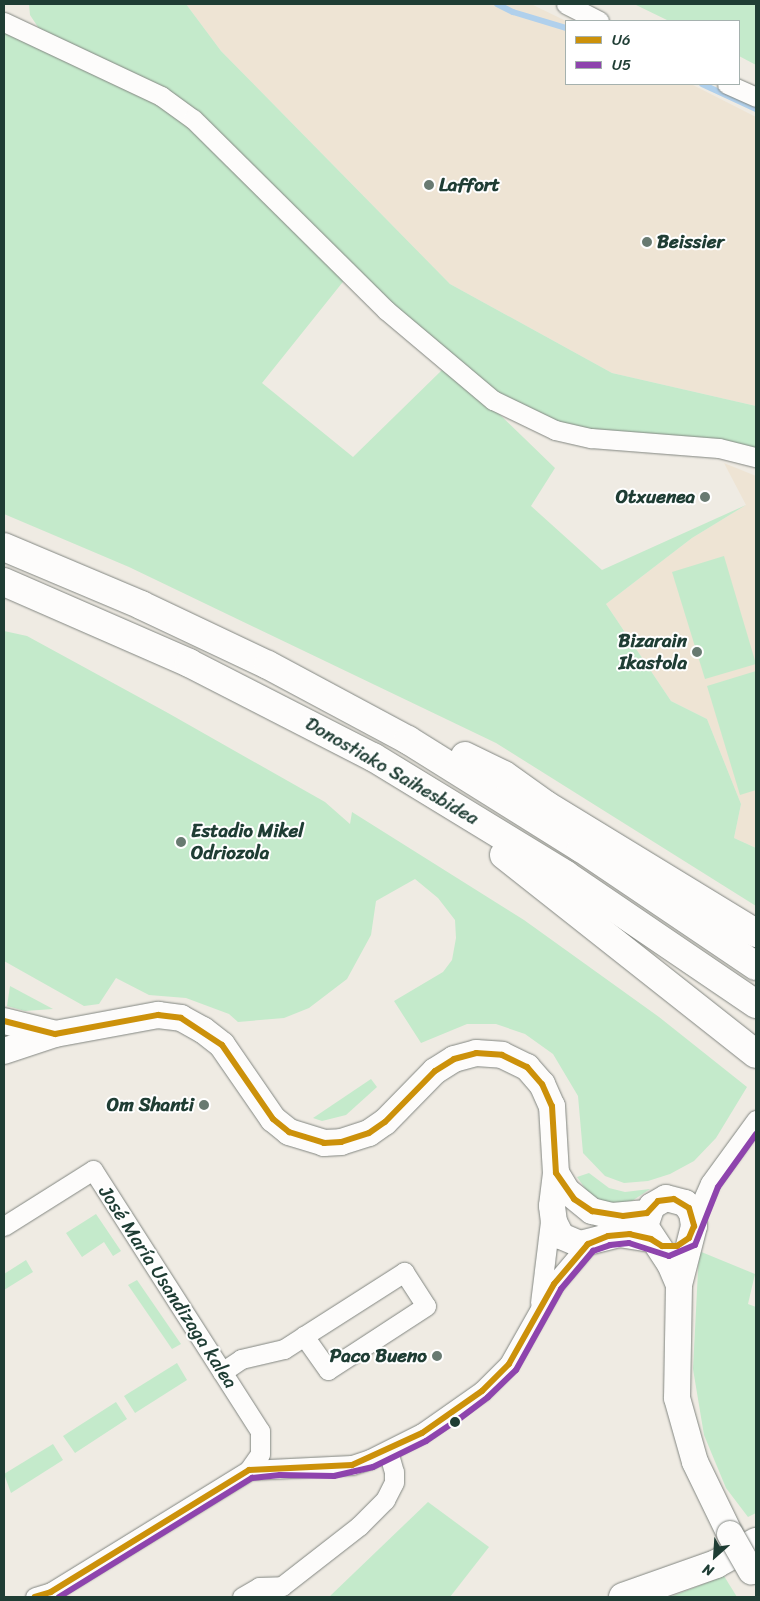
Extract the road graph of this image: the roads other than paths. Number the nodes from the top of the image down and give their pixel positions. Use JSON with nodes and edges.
{"nodes":[{"id":1,"x":566,"y":4,"type":"edge"},
{"id":2,"x":597,"y":20,"type":"edge"},
{"id":3,"x":4,"y":22,"type":"edge"},
{"id":4,"x":729,"y":85,"type":"edge"},
{"id":5,"x":756,"y":96,"type":"edge"},
{"id":6,"x":756,"y":457,"type":"edge"},
{"id":7,"x":4,"y":547,"type":"edge"},
{"id":8,"x":4,"y":582,"type":"edge"},
{"id":9,"x":408,"y":740,"type":"junction"},
{"id":10,"x":460,"y":808,"type":"junction"},
{"id":11,"x":756,"y":933,"type":"edge"},
{"id":12,"x":756,"y":966,"type":"edge"},
{"id":13,"x":756,"y":1004,"type":"edge"},
{"id":14,"x":4,"y":1021,"type":"edge"},
{"id":15,"x":55,"y":1034,"type":"junction"},
{"id":16,"x":4,"y":1051,"type":"edge"},
{"id":17,"x":756,"y":1054,"type":"edge"},
{"id":18,"x":755,"y":1122,"type":"edge"},
{"id":19,"x":719,"y":1169,"type":"junction"},
{"id":20,"x":556,"y":1173,"type":"junction"},
{"id":21,"x":674,"y":1199,"type":"junction"},
{"id":22,"x":552,"y":1206,"type":"junction"},
{"id":23,"x":635,"y":1214,"type":"junction"},
{"id":24,"x":4,"y":1226,"type":"edge"},
{"id":25,"x":691,"y":1228,"type":"junction"},
{"id":26,"x":653,"y":1241,"type":"junction"},
{"id":27,"x":588,"y":1244,"type":"junction"},
{"id":28,"x":679,"y":1284,"type":"junction"},
{"id":29,"x":538,"y":1314,"type":"junction"},
{"id":30,"x":304,"y":1336,"type":"junction"},
{"id":31,"x":222,"y":1372,"type":"junction"},
{"id":32,"x":260,"y":1431,"type":"junction"},
{"id":33,"x":388,"y":1451,"type":"junction"},
{"id":34,"x":314,"y":1466,"type":"junction"},
{"id":35,"x":249,"y":1470,"type":"junction"},
{"id":36,"x":756,"y":1542,"type":"edge"},
{"id":37,"x":754,"y":1576,"type":"edge"},
{"id":38,"x":282,"y":1592,"type":"edge"},
{"id":39,"x":35,"y":1597,"type":"edge"},
{"id":40,"x":242,"y":1597,"type":"edge"},
{"id":41,"x":622,"y":1597,"type":"edge"}],
"edges":[{"from":1,"to":2,"type":"street"},
{"from":3,"to":6,"type":"street"},
{"from":4,"to":5,"type":"street"},
{"from":7,"to":9,"type":"highway","name":"Donostiako Saihesbidea"},
{"from":8,"to":10,"type":"highway","name":"Donostiako Saihesbidea"},
{"from":9,"to":11,"type":"highway"},
{"from":9,"to":12,"type":"highway","name":"Donostiako Saihesbidea"},
{"from":10,"to":13,"type":"highway","name":"Donostiako Saihesbidea"},
{"from":10,"to":17,"type":"highway"},
{"from":14,"to":15,"type":"street"},
{"from":15,"to":16,"type":"street"},
{"from":15,"to":20,"type":"street"},
{"from":18,"to":19,"type":"street"},
{"from":19,"to":21,"type":"street"},
{"from":19,"to":25,"type":"street"},
{"from":20,"to":22,"type":"street"},
{"from":20,"to":23,"type":"street"},
{"from":21,"to":23,"type":"street"},
{"from":21,"to":25,"type":"street"},
{"from":22,"to":27,"type":"street"},
{"from":22,"to":29,"type":"street"},
{"from":23,"to":26,"type":"street"},
{"from":23,"to":27,"type":"street"},
{"from":24,"to":31,"type":"street","name":"José María Usandizaga kalea"},
{"from":25,"to":26,"type":"street"},
{"from":25,"to":28,"type":"street"},
{"from":26,"to":27,"type":"street"},
{"from":26,"to":28,"type":"street"},
{"from":27,"to":29,"type":"street"},
{"from":28,"to":37,"type":"street","bridge":true},
{"from":29,"to":33,"type":"street"},
{"from":30,"to":30,"type":"street"},
{"from":30,"to":31,"type":"street"},
{"from":31,"to":32,"type":"street","name":"José María Usandizaga kalea"},
{"from":32,"to":34,"type":"street","name":"José María Usandizaga kalea"},
{"from":32,"to":35,"type":"street"},
{"from":33,"to":34,"type":"street"},
{"from":33,"to":38,"type":"street"},
{"from":34,"to":35,"type":"street"},
{"from":35,"to":39,"type":"street"},
{"from":36,"to":41,"type":"highway"},
{"from":38,"to":40,"type":"street"}]}
